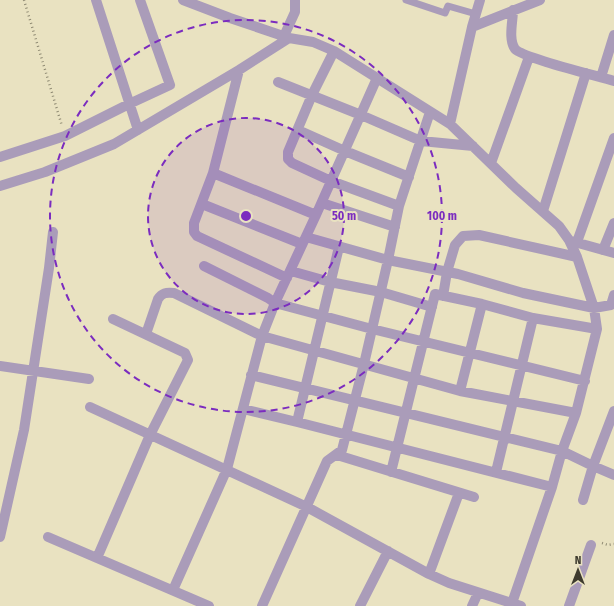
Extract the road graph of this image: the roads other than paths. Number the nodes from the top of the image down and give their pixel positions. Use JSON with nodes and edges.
{"nodes":[{"id":1,"x":96,"y":0,"type":"edge"},
{"id":2,"x":140,"y":0,"type":"edge"},
{"id":3,"x":183,"y":0,"type":"edge"},
{"id":4,"x":295,"y":0,"type":"edge"},
{"id":5,"x":406,"y":0,"type":"edge"},
{"id":6,"x":480,"y":0,"type":"edge"},
{"id":7,"x":540,"y":0,"type":"edge"},
{"id":8,"x":514,"y":10,"type":"junction"},
{"id":9,"x":476,"y":14,"type":"junction"},
{"id":10,"x":472,"y":27,"type":"junction"},
{"id":11,"x":614,"y":34,"type":"edge"},
{"id":12,"x":286,"y":37,"type":"junction"},
{"id":13,"x":334,"y":51,"type":"junction"},
{"id":14,"x":529,"y":57,"type":"junction"},
{"id":15,"x":239,"y":70,"type":"junction"},
{"id":16,"x":586,"y":73,"type":"junction"},
{"id":17,"x":601,"y":77,"type":"junction"},
{"id":18,"x":377,"y":78,"type":"junction"},
{"id":19,"x":614,"y":81,"type":"edge"},
{"id":20,"x":278,"y":82,"type":"dead end"},
{"id":21,"x":312,"y":95,"type":"junction"},
{"id":22,"x":130,"y":104,"type":"junction"},
{"id":23,"x":430,"y":112,"type":"junction"},
{"id":24,"x":361,"y":115,"type":"junction"},
{"id":25,"x":450,"y":124,"type":"junction"},
{"id":26,"x":138,"y":130,"type":"junction"},
{"id":27,"x":298,"y":130,"type":"junction"},
{"id":28,"x":614,"y":138,"type":"edge"},
{"id":29,"x":421,"y":141,"type":"junction"},
{"id":30,"x":473,"y":146,"type":"junction"},
{"id":31,"x":344,"y":151,"type":"junction"},
{"id":32,"x":0,"y":157,"type":"edge"},
{"id":33,"x":491,"y":163,"type":"junction"},
{"id":34,"x":212,"y":173,"type":"junction"},
{"id":35,"x":409,"y":177,"type":"junction"},
{"id":36,"x":331,"y":181,"type":"junction"},
{"id":37,"x":0,"y":186,"type":"edge"},
{"id":38,"x":322,"y":203,"type":"junction"},
{"id":39,"x":202,"y":204,"type":"junction"},
{"id":40,"x":399,"y":206,"type":"junction"},
{"id":41,"x":543,"y":211,"type":"junction"},
{"id":42,"x":316,"y":215,"type":"junction"},
{"id":43,"x":614,"y":223,"type":"edge"},
{"id":44,"x":395,"y":227,"type":"junction"},
{"id":45,"x":53,"y":232,"type":"dead end"},
{"id":46,"x":304,"y":241,"type":"junction"},
{"id":47,"x":573,"y":241,"type":"junction"},
{"id":48,"x":339,"y":247,"type":"junction"},
{"id":49,"x":603,"y":250,"type":"junction"},
{"id":50,"x":614,"y":253,"type":"edge"},
{"id":51,"x":577,"y":257,"type":"junction"},
{"id":52,"x":388,"y":260,"type":"junction"},
{"id":53,"x":204,"y":266,"type":"dead end"},
{"id":54,"x":447,"y":272,"type":"junction"},
{"id":55,"x":289,"y":274,"type":"junction"},
{"id":56,"x":330,"y":282,"type":"junction"},
{"id":57,"x":381,"y":292,"type":"junction"},
{"id":58,"x":614,"y":295,"type":"edge"},
{"id":59,"x":443,"y":296,"type":"junction"},
{"id":60,"x":275,"y":303,"type":"junction"},
{"id":61,"x":482,"y":304,"type":"junction"},
{"id":62,"x":432,"y":307,"type":"junction"},
{"id":63,"x":594,"y":308,"type":"junction"},
{"id":64,"x":322,"y":315,"type":"junction"},
{"id":65,"x":533,"y":318,"type":"junction"},
{"id":66,"x":113,"y":319,"type":"dead end"},
{"id":67,"x":372,"y":328,"type":"junction"},
{"id":68,"x":597,"y":328,"type":"junction"},
{"id":69,"x":146,"y":334,"type":"junction"},
{"id":70,"x":262,"y":336,"type":"junction"},
{"id":71,"x":424,"y":341,"type":"junction"},
{"id":72,"x":314,"y":350,"type":"junction"},
{"id":73,"x":469,"y":352,"type":"junction"},
{"id":74,"x":364,"y":364,"type":"junction"},
{"id":75,"x":0,"y":366,"type":"edge"},
{"id":76,"x":522,"y":366,"type":"junction"},
{"id":77,"x":33,"y":370,"type":"junction"},
{"id":78,"x":251,"y":375,"type":"junction"},
{"id":79,"x":414,"y":378,"type":"junction"},
{"id":80,"x":89,"y":379,"type":"dead end"},
{"id":81,"x":585,"y":381,"type":"junction"},
{"id":82,"x":305,"y":387,"type":"junction"},
{"id":83,"x":460,"y":391,"type":"junction"},
{"id":84,"x":354,"y":399,"type":"junction"},
{"id":85,"x":513,"y":402,"type":"junction"},
{"id":86,"x":90,"y":407,"type":"dead end"},
{"id":87,"x":242,"y":409,"type":"junction"},
{"id":88,"x":614,"y":411,"type":"edge"},
{"id":89,"x":406,"y":412,"type":"junction"},
{"id":90,"x":576,"y":413,"type":"junction"},
{"id":91,"x":297,"y":422,"type":"junction"},
{"id":92,"x":345,"y":434,"type":"junction"},
{"id":93,"x":150,"y":435,"type":"junction"},
{"id":94,"x":504,"y":437,"type":"junction"},
{"id":95,"x":397,"y":447,"type":"junction"},
{"id":96,"x":562,"y":451,"type":"junction"},
{"id":97,"x":337,"y":455,"type":"junction"},
{"id":98,"x":593,"y":466,"type":"junction"},
{"id":99,"x":227,"y":469,"type":"junction"},
{"id":100,"x":391,"y":472,"type":"junction"},
{"id":101,"x":496,"y":472,"type":"junction"},
{"id":102,"x":614,"y":475,"type":"edge"},
{"id":103,"x":552,"y":487,"type":"junction"},
{"id":104,"x":459,"y":493,"type":"junction"},
{"id":105,"x":474,"y":497,"type":"dead end"},
{"id":106,"x":583,"y":500,"type":"dead end"},
{"id":107,"x":307,"y":507,"type":"junction"},
{"id":108,"x":0,"y":537,"type":"edge"},
{"id":109,"x":48,"y":537,"type":"dead end"},
{"id":110,"x":591,"y":546,"type":"dead end"},
{"id":111,"x":388,"y":551,"type":"junction"},
{"id":112,"x":97,"y":558,"type":"junction"},
{"id":113,"x":429,"y":574,"type":"junction"},
{"id":114,"x":173,"y":590,"type":"junction"},
{"id":115,"x":478,"y":593,"type":"junction"},
{"id":116,"x":516,"y":605,"type":"edge"},
{"id":117,"x":209,"y":606,"type":"edge"},
{"id":118,"x":262,"y":606,"type":"edge"},
{"id":119,"x":360,"y":606,"type":"edge"},
{"id":120,"x":472,"y":606,"type":"edge"},
{"id":121,"x":569,"y":606,"type":"edge"}],
"edges":[{"from":1,"to":22,"type":"street"},
{"from":2,"to":22,"type":"street"},
{"from":3,"to":12,"type":"street"},
{"from":4,"to":12,"type":"street"},
{"from":5,"to":9,"type":"lane"},
{"from":6,"to":9,"type":"street"},
{"from":7,"to":8,"type":"street"},
{"from":8,"to":10,"type":"street"},
{"from":8,"to":14,"type":"street"},
{"from":9,"to":10,"type":"street"},
{"from":10,"to":25,"type":"street"},
{"from":11,"to":17,"type":"street"},
{"from":12,"to":13,"type":"street"},
{"from":12,"to":15,"type":"street"},
{"from":13,"to":18,"type":"street"},
{"from":13,"to":21,"type":"street"},
{"from":14,"to":16,"type":"street"},
{"from":14,"to":33,"type":"street"},
{"from":15,"to":26,"type":"street"},
{"from":15,"to":34,"type":"street"},
{"from":16,"to":17,"type":"street"},
{"from":16,"to":41,"type":"street"},
{"from":17,"to":19,"type":"street"},
{"from":18,"to":23,"type":"street"},
{"from":18,"to":24,"type":"street"},
{"from":20,"to":21,"type":"street"},
{"from":21,"to":24,"type":"street"},
{"from":21,"to":27,"type":"street"},
{"from":22,"to":26,"type":"street"},
{"from":22,"to":32,"type":"street"},
{"from":23,"to":25,"type":"street"},
{"from":23,"to":29,"type":"street"},
{"from":24,"to":29,"type":"street"},
{"from":24,"to":31,"type":"street"},
{"from":25,"to":30,"type":"street"},
{"from":26,"to":37,"type":"street"},
{"from":27,"to":31,"type":"street"},
{"from":27,"to":36,"type":"street"},
{"from":28,"to":47,"type":"street"},
{"from":29,"to":30,"type":"street"},
{"from":29,"to":35,"type":"street"},
{"from":30,"to":33,"type":"street"},
{"from":31,"to":35,"type":"street"},
{"from":31,"to":36,"type":"street"},
{"from":33,"to":41,"type":"street"},
{"from":34,"to":39,"type":"street"},
{"from":34,"to":42,"type":"street"},
{"from":35,"to":40,"type":"street"},
{"from":36,"to":38,"type":"street"},
{"from":36,"to":40,"type":"street"},
{"from":38,"to":42,"type":"street"},
{"from":38,"to":44,"type":"street"},
{"from":39,"to":46,"type":"street"},
{"from":39,"to":55,"type":"street"},
{"from":40,"to":44,"type":"street"},
{"from":41,"to":47,"type":"street"},
{"from":42,"to":46,"type":"street"},
{"from":43,"to":49,"type":"street"},
{"from":44,"to":52,"type":"street"},
{"from":45,"to":77,"type":"street"},
{"from":46,"to":48,"type":"street"},
{"from":46,"to":55,"type":"street"},
{"from":47,"to":49,"type":"street"},
{"from":47,"to":51,"type":"street"},
{"from":48,"to":52,"type":"street"},
{"from":48,"to":56,"type":"street"},
{"from":49,"to":50,"type":"street"},
{"from":51,"to":54,"type":"street"},
{"from":51,"to":63,"type":"street"},
{"from":52,"to":54,"type":"street"},
{"from":52,"to":57,"type":"street"},
{"from":53,"to":60,"type":"street"},
{"from":54,"to":59,"type":"street"},
{"from":54,"to":63,"type":"street"},
{"from":55,"to":56,"type":"street"},
{"from":55,"to":60,"type":"street"},
{"from":56,"to":57,"type":"street"},
{"from":56,"to":64,"type":"street"},
{"from":57,"to":62,"type":"street"},
{"from":57,"to":67,"type":"street"},
{"from":58,"to":63,"type":"street"},
{"from":59,"to":61,"type":"street"},
{"from":59,"to":62,"type":"street"},
{"from":60,"to":64,"type":"street"},
{"from":60,"to":70,"type":"street"},
{"from":61,"to":65,"type":"street"},
{"from":61,"to":73,"type":"street"},
{"from":62,"to":71,"type":"street"},
{"from":63,"to":68,"type":"street"},
{"from":64,"to":67,"type":"street"},
{"from":64,"to":72,"type":"street"},
{"from":65,"to":68,"type":"street"},
{"from":65,"to":76,"type":"street"},
{"from":66,"to":69,"type":"street"},
{"from":67,"to":71,"type":"street"},
{"from":67,"to":74,"type":"street"},
{"from":68,"to":81,"type":"street"},
{"from":69,"to":70,"type":"street"},
{"from":69,"to":93,"type":"street"},
{"from":70,"to":72,"type":"street"},
{"from":70,"to":78,"type":"street"},
{"from":71,"to":73,"type":"street"},
{"from":71,"to":79,"type":"street"},
{"from":72,"to":74,"type":"street"},
{"from":72,"to":82,"type":"street"},
{"from":73,"to":76,"type":"street"},
{"from":73,"to":83,"type":"street"},
{"from":74,"to":79,"type":"street"},
{"from":74,"to":84,"type":"street"},
{"from":75,"to":77,"type":"street"},
{"from":76,"to":81,"type":"street"},
{"from":76,"to":85,"type":"street"},
{"from":77,"to":80,"type":"street"},
{"from":77,"to":108,"type":"street"},
{"from":78,"to":82,"type":"street"},
{"from":78,"to":87,"type":"street"},
{"from":79,"to":83,"type":"street"},
{"from":79,"to":89,"type":"street"},
{"from":81,"to":90,"type":"street"},
{"from":82,"to":84,"type":"street"},
{"from":82,"to":91,"type":"street"},
{"from":83,"to":85,"type":"street"},
{"from":84,"to":89,"type":"street"},
{"from":84,"to":92,"type":"street"},
{"from":85,"to":90,"type":"street"},
{"from":85,"to":94,"type":"street"},
{"from":86,"to":93,"type":"street"},
{"from":87,"to":91,"type":"street"},
{"from":87,"to":99,"type":"street"},
{"from":88,"to":98,"type":"street"},
{"from":89,"to":94,"type":"street"},
{"from":89,"to":95,"type":"street"},
{"from":90,"to":96,"type":"street"},
{"from":91,"to":92,"type":"street"},
{"from":92,"to":95,"type":"street"},
{"from":92,"to":97,"type":"street"},
{"from":93,"to":99,"type":"street"},
{"from":93,"to":112,"type":"street"},
{"from":94,"to":96,"type":"street"},
{"from":94,"to":101,"type":"street"},
{"from":95,"to":100,"type":"street"},
{"from":95,"to":101,"type":"street"},
{"from":96,"to":98,"type":"street"},
{"from":96,"to":103,"type":"street"},
{"from":97,"to":100,"type":"street"},
{"from":97,"to":107,"type":"street"},
{"from":98,"to":102,"type":"street"},
{"from":98,"to":106,"type":"street"},
{"from":99,"to":107,"type":"street"},
{"from":99,"to":114,"type":"street"},
{"from":100,"to":104,"type":"street"},
{"from":101,"to":103,"type":"street"},
{"from":103,"to":116,"type":"street"},
{"from":104,"to":105,"type":"street"},
{"from":104,"to":113,"type":"street"},
{"from":107,"to":111,"type":"street"},
{"from":107,"to":118,"type":"street"},
{"from":109,"to":112,"type":"street"},
{"from":110,"to":121,"type":"street"},
{"from":111,"to":113,"type":"street"},
{"from":111,"to":119,"type":"street"},
{"from":112,"to":114,"type":"street"},
{"from":113,"to":115,"type":"street"},
{"from":114,"to":117,"type":"street"},
{"from":115,"to":116,"type":"street"},
{"from":115,"to":120,"type":"street"}]}
